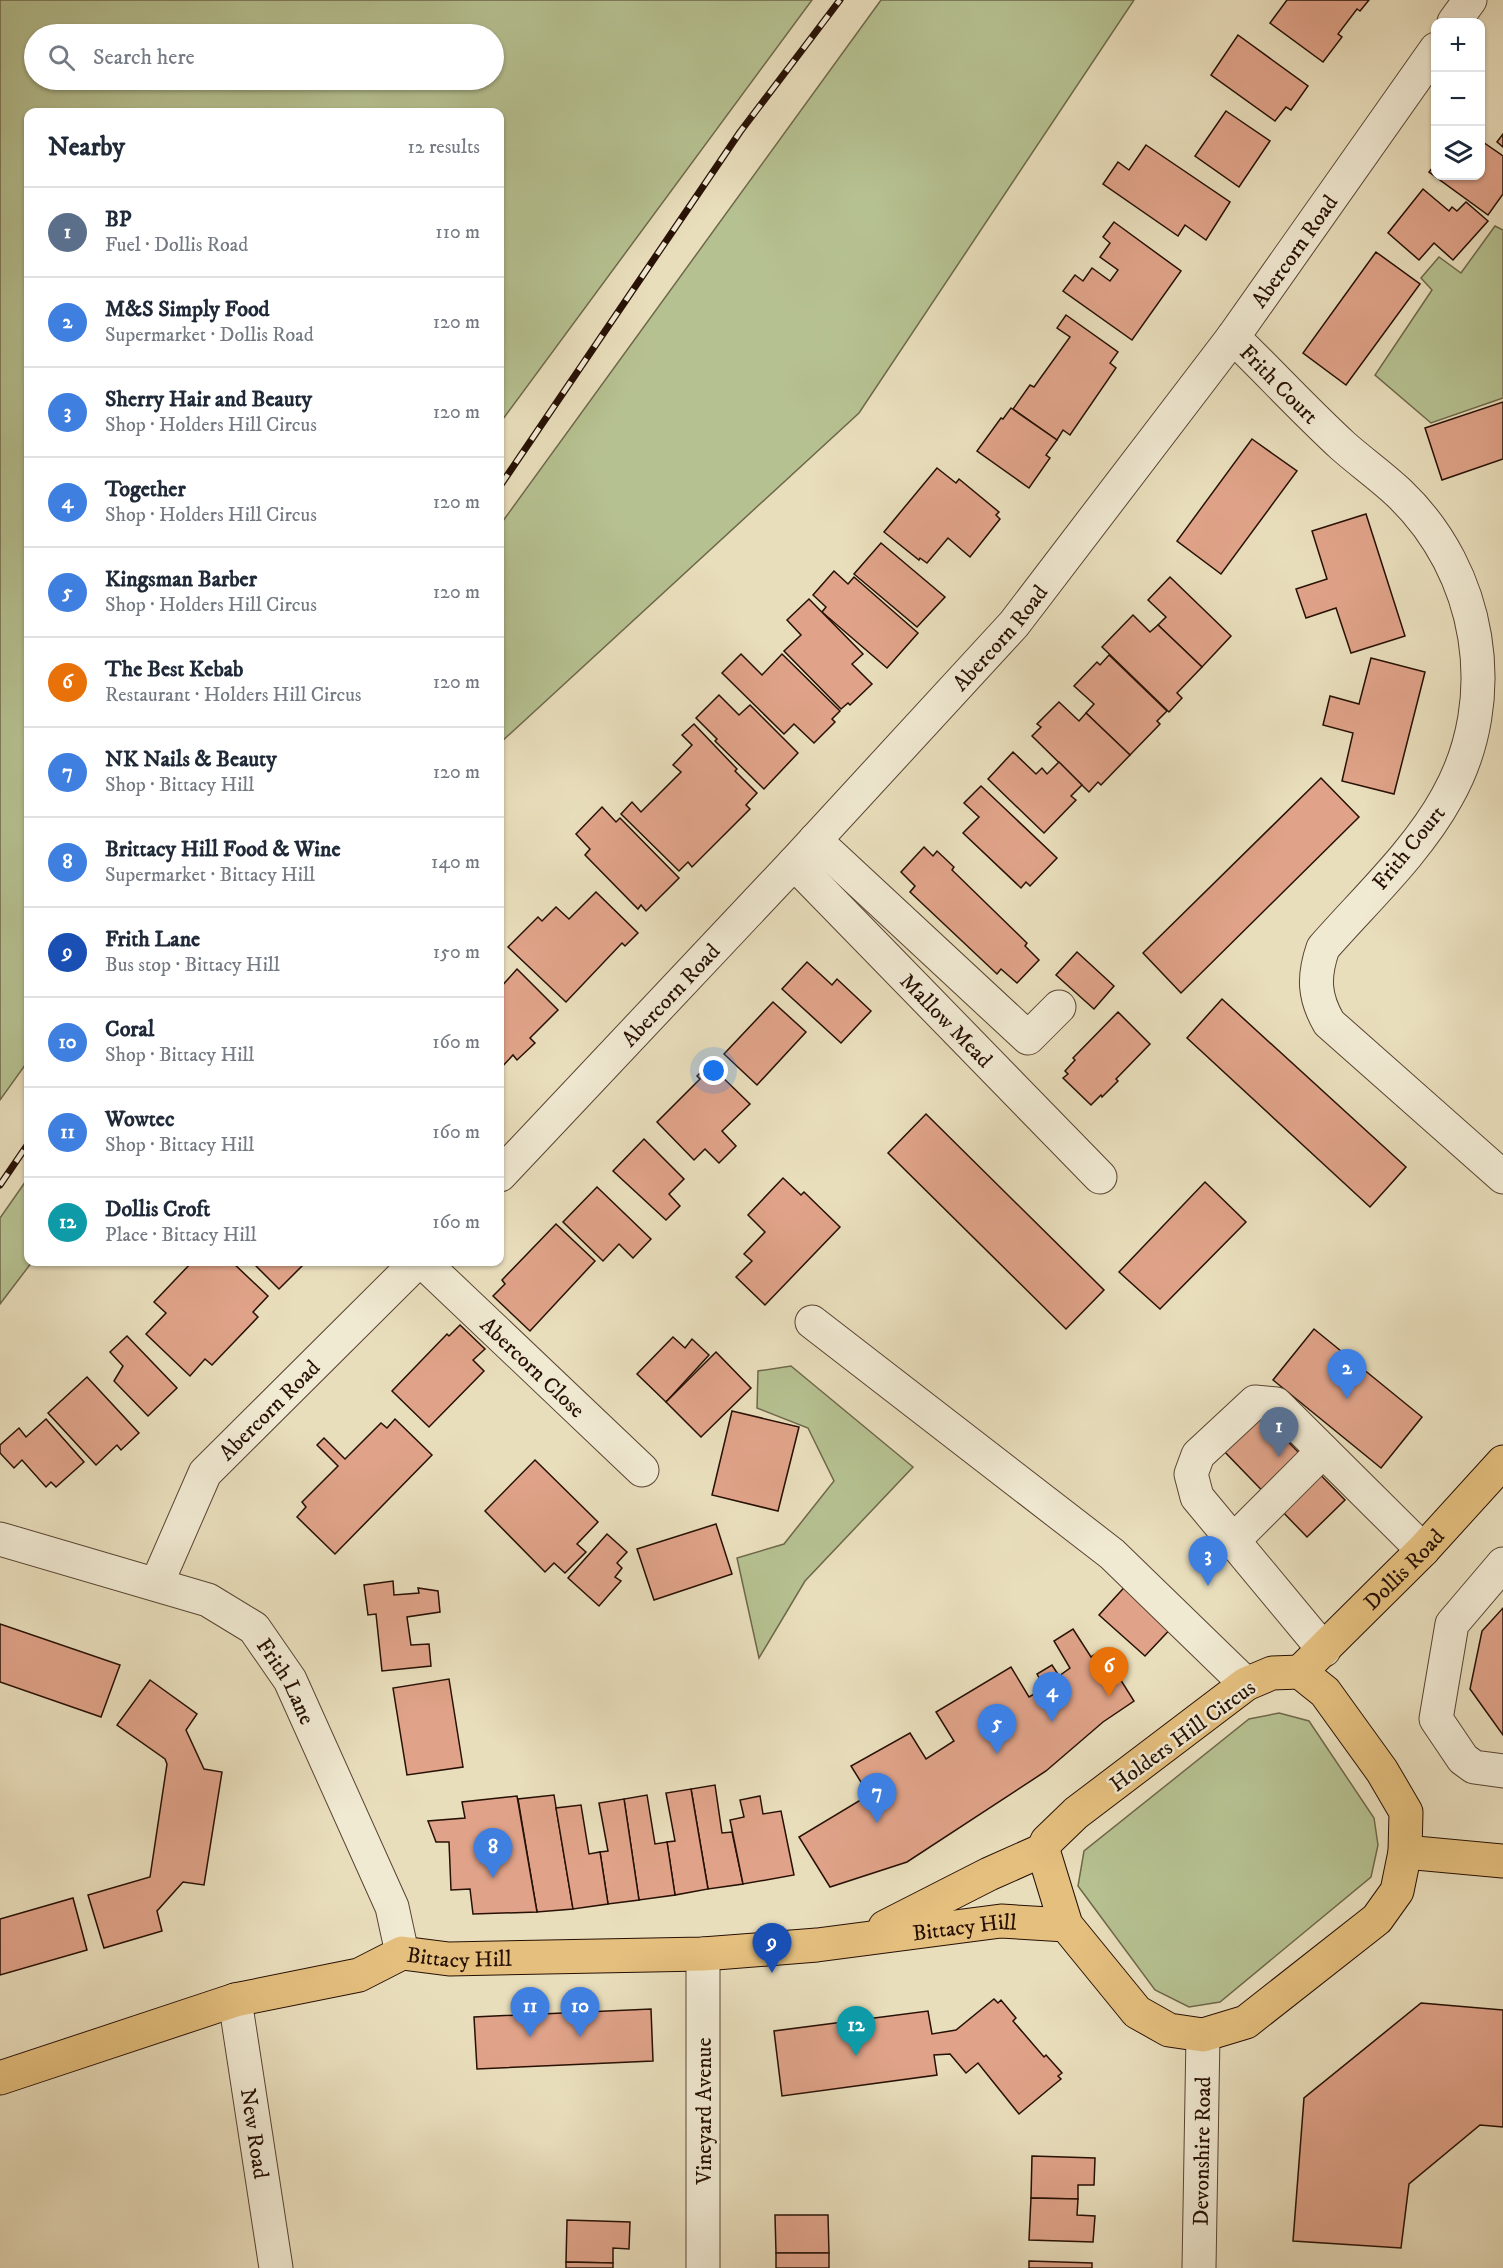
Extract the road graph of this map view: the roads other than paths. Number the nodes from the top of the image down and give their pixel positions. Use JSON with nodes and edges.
{"nodes":[{"id":1,"x":1470,"y":0,"type":"edge"},
{"id":2,"x":1457,"y":18,"type":"edge"},
{"id":3,"x":1431,"y":55,"type":"edge"},
{"id":4,"x":1233,"y":337,"type":"junction"},
{"id":5,"x":805,"y":852,"type":"junction"},
{"id":6,"x":1059,"y":1007,"type":"dead end"},
{"id":7,"x":504,"y":1171,"type":"edge"},
{"id":8,"x":1503,"y":1177,"type":"edge"},
{"id":9,"x":1100,"y":1178,"type":"dead end"},
{"id":10,"x":413,"y":1266,"type":"edge"},
{"id":11,"x":427,"y":1266,"type":"edge"},
{"id":12,"x":812,"y":1322,"type":"dead end"},
{"id":13,"x":1323,"y":1451,"type":"junction"},
{"id":14,"x":1503,"y":1462,"type":"edge"},
{"id":15,"x":642,"y":1470,"type":"dead end"},
{"id":16,"x":0,"y":1539,"type":"edge"},
{"id":17,"x":1233,"y":1541,"type":"junction"},
{"id":18,"x":1423,"y":1550,"type":"junction"},
{"id":19,"x":1503,"y":1564,"type":"edge"},
{"id":20,"x":157,"y":1583,"type":"junction"},
{"id":21,"x":1324,"y":1650,"type":"junction"},
{"id":22,"x":1300,"y":1672,"type":"junction"},
{"id":23,"x":1246,"y":1684,"type":"junction"},
{"id":24,"x":1503,"y":1771,"type":"edge"},
{"id":25,"x":1043,"y":1850,"type":"junction"},
{"id":26,"x":1406,"y":1852,"type":"junction"},
{"id":27,"x":1503,"y":1862,"type":"edge"},
{"id":28,"x":1066,"y":1925,"type":"junction"},
{"id":29,"x":865,"y":1938,"type":"junction"},
{"id":30,"x":402,"y":1953,"type":"junction"},
{"id":31,"x":703,"y":1954,"type":"junction"},
{"id":32,"x":235,"y":2000,"type":"junction"},
{"id":33,"x":1203,"y":2035,"type":"junction"},
{"id":34,"x":0,"y":2078,"type":"edge"},
{"id":35,"x":276,"y":2268,"type":"edge"},
{"id":36,"x":703,"y":2268,"type":"edge"},
{"id":37,"x":1199,"y":2268,"type":"edge"}],
"edges":[{"from":1,"to":2,"type":"street"},
{"from":3,"to":4,"type":"street","name":"Abercorn Road"},
{"from":4,"to":5,"type":"street","name":"Abercorn Road"},
{"from":4,"to":8,"type":"street","name":"Frith Court"},
{"from":5,"to":6,"type":"street"},
{"from":5,"to":7,"type":"street","name":"Abercorn Road"},
{"from":5,"to":9,"type":"street","name":"Mallow Mead"},
{"from":10,"to":20,"type":"street","name":"Abercorn Road"},
{"from":11,"to":15,"type":"street","name":"Abercorn Close"},
{"from":12,"to":23,"type":"street"},
{"from":13,"to":17,"type":"street"},
{"from":13,"to":17,"type":"street"},
{"from":13,"to":18,"type":"street"},
{"from":14,"to":18,"type":"main road","name":"Dollis Road"},
{"from":16,"to":20,"type":"street","name":"Frith Lane"},
{"from":17,"to":21,"type":"street"},
{"from":18,"to":21,"type":"main road","name":"Dollis Road"},
{"from":19,"to":24,"type":"street"},
{"from":20,"to":30,"type":"street","name":"Frith Lane"},
{"from":21,"to":22,"type":"main road","name":"Dollis Road"},
{"from":22,"to":23,"type":"main road","name":"Holders Hill Circus"},
{"from":22,"to":26,"type":"main road"},
{"from":23,"to":25,"type":"main road","name":"Holders Hill Circus"},
{"from":25,"to":28,"type":"main road"},
{"from":25,"to":29,"type":"main road","name":"Bittacy Hill"},
{"from":26,"to":27,"type":"main road"},
{"from":26,"to":33,"type":"main road"},
{"from":28,"to":29,"type":"main road","name":"Bittacy Hill"},
{"from":28,"to":33,"type":"main road"},
{"from":29,"to":31,"type":"main road","name":"Bittacy Hill"},
{"from":30,"to":31,"type":"main road","name":"Bittacy Hill"},
{"from":30,"to":32,"type":"main road","name":"Bittacy Hill"},
{"from":31,"to":36,"type":"street","name":"Vineyard Avenue"},
{"from":32,"to":34,"type":"main road","name":"Bittacy Hill"},
{"from":32,"to":35,"type":"street","name":"New Road"},
{"from":33,"to":37,"type":"street","name":"Devonshire Road"}]}
